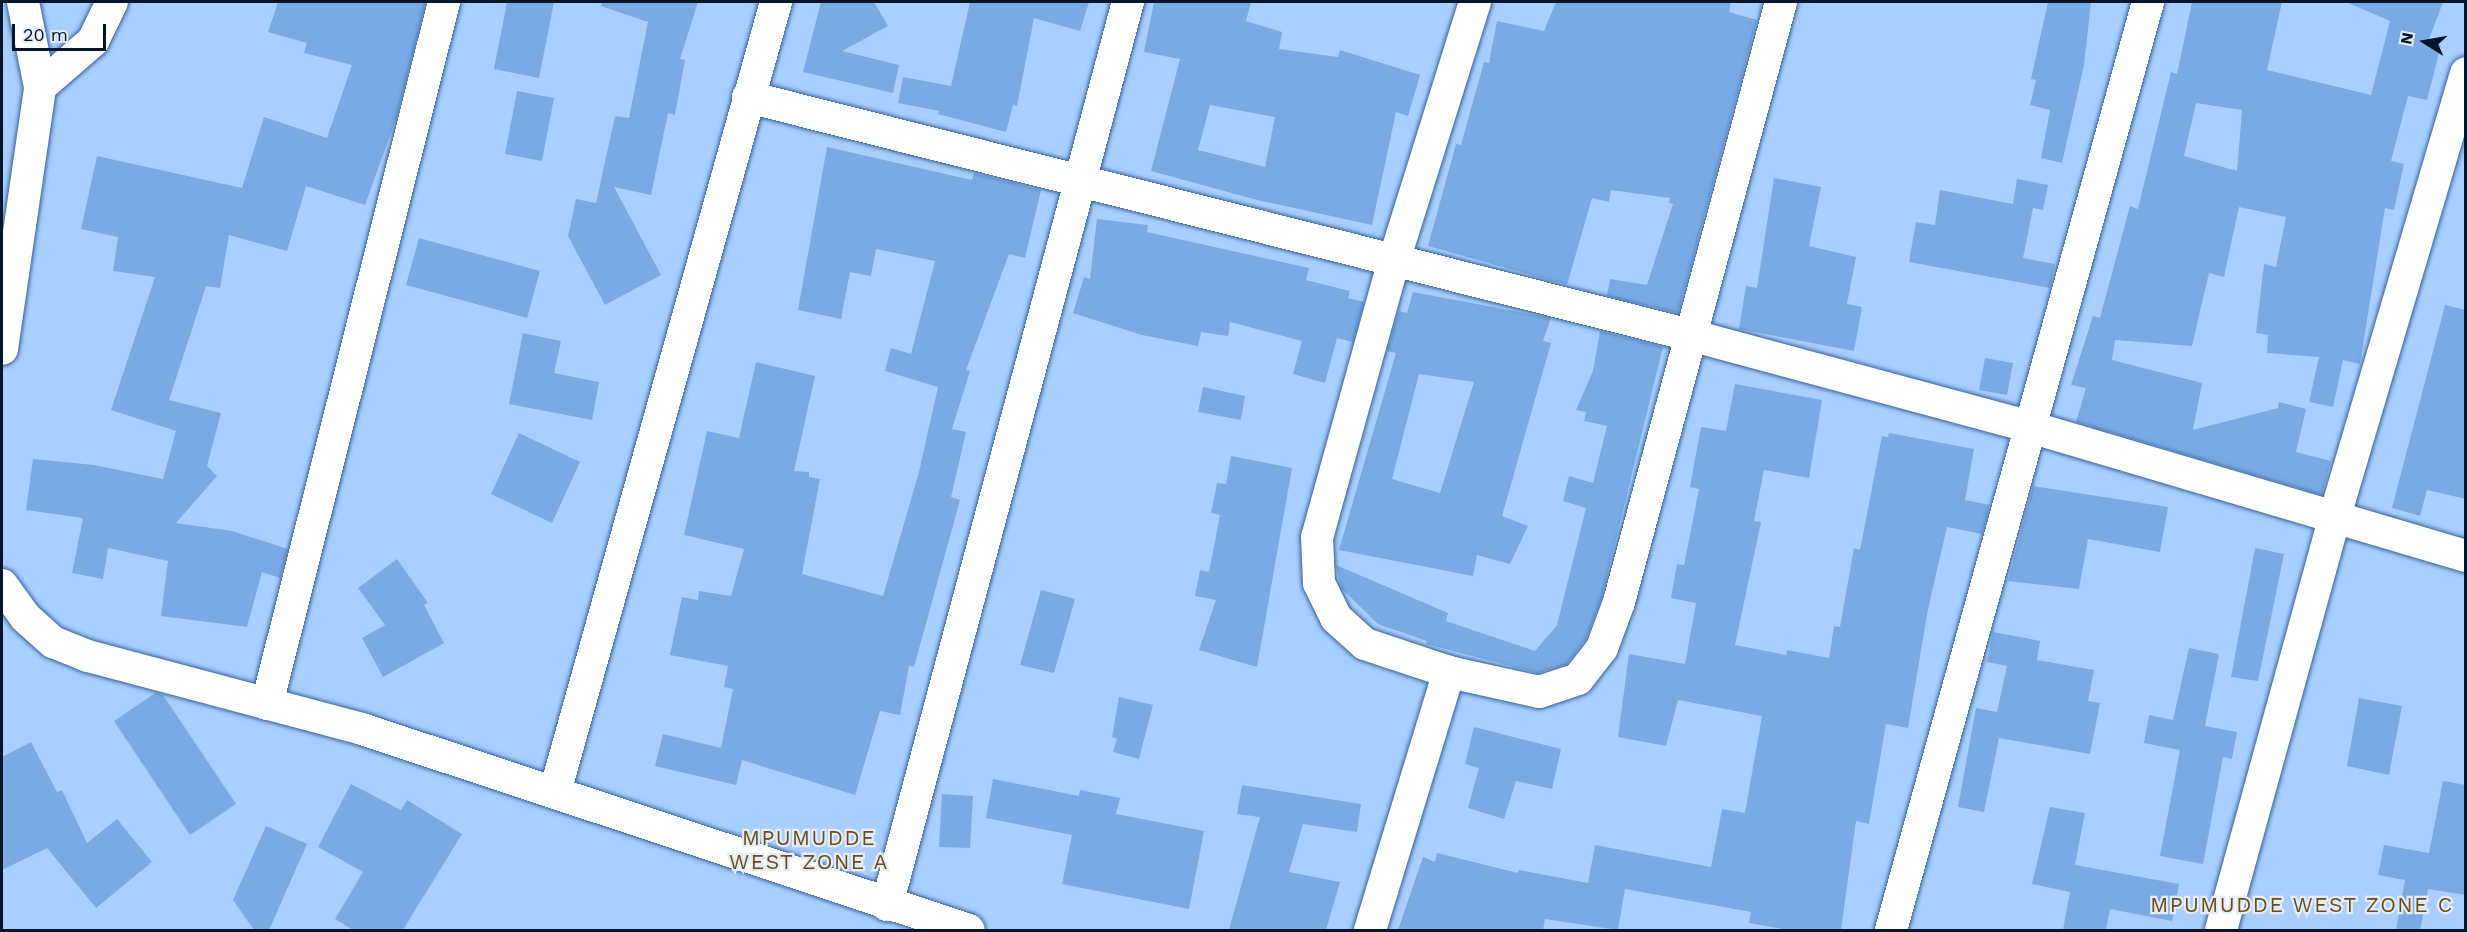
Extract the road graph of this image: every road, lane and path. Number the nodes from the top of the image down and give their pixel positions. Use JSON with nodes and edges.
{"nodes":[{"id":1,"x":23,"y":2,"type":"edge"},
{"id":2,"x":112,"y":2,"type":"edge"},
{"id":3,"x":444,"y":2,"type":"edge"},
{"id":4,"x":776,"y":2,"type":"edge"},
{"id":5,"x":1128,"y":2,"type":"edge"},
{"id":6,"x":1475,"y":2,"type":"edge"},
{"id":7,"x":1781,"y":2,"type":"edge"},
{"id":8,"x":2148,"y":2,"type":"edge"},
{"id":9,"x":2466,"y":73,"type":"edge"},
{"id":10,"x":40,"y":87,"type":"junction"},
{"id":11,"x":748,"y":97,"type":"junction"},
{"id":12,"x":1080,"y":179,"type":"junction"},
{"id":13,"x":1394,"y":260,"type":"junction"},
{"id":14,"x":1690,"y":335,"type":"junction"},
{"id":15,"x":2,"y":349,"type":"edge"},
{"id":16,"x":2030,"y":427,"type":"junction"},
{"id":17,"x":2334,"y":519,"type":"junction"},
{"id":18,"x":2466,"y":556,"type":"edge"},
{"id":19,"x":2,"y":585,"type":"edge"},
{"id":20,"x":1449,"y":672,"type":"junction"},
{"id":21,"x":267,"y":704,"type":"junction"},
{"id":22,"x":555,"y":792,"type":"junction"},
{"id":23,"x":886,"y":905,"type":"junction"},
{"id":24,"x":969,"y":930,"type":"edge"},
{"id":25,"x":1370,"y":930,"type":"edge"},
{"id":26,"x":1891,"y":930,"type":"edge"},
{"id":27,"x":2221,"y":930,"type":"edge"}],
"edges":[{"from":1,"to":10,"type":"street"},
{"from":2,"to":10,"type":"street"},
{"from":3,"to":21,"type":"street"},
{"from":4,"to":11,"type":"street"},
{"from":5,"to":12,"type":"street"},
{"from":6,"to":13,"type":"street"},
{"from":7,"to":14,"type":"street"},
{"from":8,"to":16,"type":"street"},
{"from":9,"to":17,"type":"street"},
{"from":10,"to":15,"type":"street"},
{"from":11,"to":12,"type":"street"},
{"from":11,"to":22,"type":"street"},
{"from":12,"to":13,"type":"street"},
{"from":12,"to":23,"type":"street"},
{"from":13,"to":14,"type":"street"},
{"from":13,"to":20,"type":"street"},
{"from":14,"to":16,"type":"street"},
{"from":14,"to":20,"type":"street"},
{"from":16,"to":17,"type":"street"},
{"from":16,"to":26,"type":"street"},
{"from":17,"to":18,"type":"street"},
{"from":17,"to":27,"type":"street"},
{"from":19,"to":21,"type":"street"},
{"from":20,"to":25,"type":"street"},
{"from":21,"to":22,"type":"street"},
{"from":22,"to":23,"type":"street"},
{"from":23,"to":24,"type":"street"}]}
